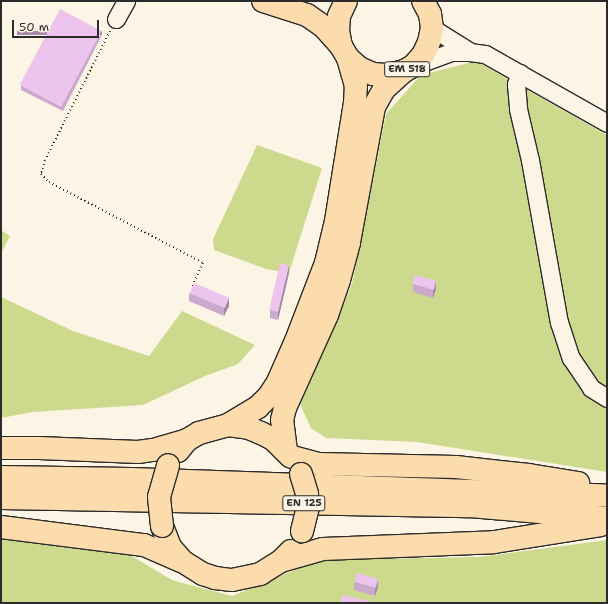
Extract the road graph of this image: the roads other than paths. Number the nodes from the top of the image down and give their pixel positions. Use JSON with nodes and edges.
{"nodes":[{"id":1,"x":126,"y":1,"type":"edge"},
{"id":2,"x":263,"y":1,"type":"edge"},
{"id":3,"x":346,"y":1,"type":"edge"},
{"id":4,"x":423,"y":1,"type":"edge"},
{"id":5,"x":116,"y":19,"type":"road end"},
{"id":6,"x":432,"y":28,"type":"junction"},
{"id":7,"x":344,"y":52,"type":"junction"},
{"id":8,"x":469,"y":52,"type":"junction"},
{"id":9,"x":409,"y":68,"type":"junction"},
{"id":10,"x":520,"y":73,"type":"junction"},
{"id":11,"x":607,"y":123,"type":"edge"},
{"id":12,"x":607,"y":398,"type":"edge"},
{"id":13,"x":228,"y":426,"type":"junction"},
{"id":14,"x":187,"y":440,"type":"junction"},
{"id":15,"x":1,"y":448,"type":"edge"},
{"id":16,"x":293,"y":460,"type":"junction"},
{"id":17,"x":1,"y":477,"type":"edge"},
{"id":18,"x":607,"y":490,"type":"edge"},
{"id":19,"x":607,"y":496,"type":"edge"},
{"id":20,"x":1,"y":498,"type":"edge"},
{"id":21,"x":607,"y":518,"type":"edge"},
{"id":22,"x":607,"y":524,"type":"edge"},
{"id":23,"x":1,"y":527,"type":"edge"},
{"id":24,"x":182,"y":561,"type":"junction"},
{"id":25,"x":281,"y":561,"type":"junction"}],
"edges":[{"from":1,"to":5,"type":"street"},
{"from":2,"to":7,"type":"main road","number":"EM 518"},
{"from":3,"to":7,"type":"main road"},
{"from":4,"to":6,"type":"main road","number":"EM 518"},
{"from":6,"to":8,"type":"street","number":"EM 518"},
{"from":6,"to":9,"type":"main road","number":"EM 518"},
{"from":7,"to":9,"type":"main road","number":"EM 518"},
{"from":7,"to":13,"type":"main road"},
{"from":8,"to":9,"type":"street","number":"EM 518"},
{"from":8,"to":10,"type":"street","number":"EM 518"},
{"from":9,"to":16,"type":"main road"},
{"from":10,"to":11,"type":"street","number":"EM 518"},
{"from":10,"to":12,"type":"street"},
{"from":13,"to":14,"type":"main road"},
{"from":13,"to":16,"type":"main road"},
{"from":14,"to":15,"type":"main road"},
{"from":14,"to":24,"type":"main road","bridge":true},
{"from":16,"to":18,"type":"main road"},
{"from":16,"to":25,"type":"main road","bridge":true},
{"from":17,"to":19,"type":"main road","number":"EN 125"},
{"from":20,"to":21,"type":"main road","number":"EN 125"},
{"from":22,"to":25,"type":"main road"},
{"from":23,"to":24,"type":"main road"},
{"from":24,"to":25,"type":"main road"}]}
